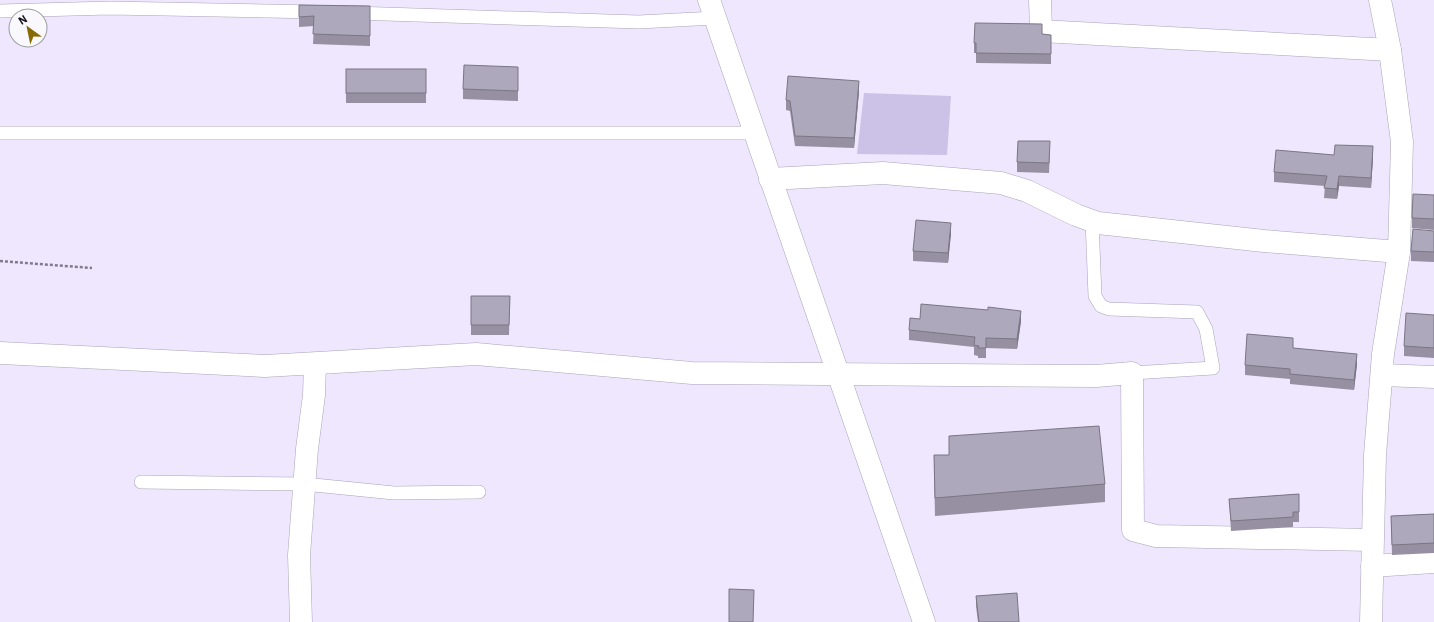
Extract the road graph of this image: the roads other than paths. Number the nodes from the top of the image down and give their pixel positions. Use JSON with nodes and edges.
{"nodes":[{"id":1,"x":1040,"y":0,"type":"edge"},
{"id":2,"x":1380,"y":0,"type":"edge"},
{"id":3,"x":712,"y":9,"type":"edge"},
{"id":4,"x":0,"y":11,"type":"edge"},
{"id":5,"x":1390,"y":50,"type":"junction"},
{"id":6,"x":0,"y":133,"type":"edge"},
{"id":7,"x":754,"y":133,"type":"junction"},
{"id":8,"x":770,"y":179,"type":"junction"},
{"id":9,"x":1092,"y":220,"type":"junction"},
{"id":10,"x":1399,"y":252,"type":"junction"},
{"id":11,"x":0,"y":353,"type":"edge"},
{"id":12,"x":315,"y":364,"type":"junction"},
{"id":13,"x":1132,"y":373,"type":"junction"},
{"id":14,"x":838,"y":374,"type":"junction"},
{"id":15,"x":1382,"y":375,"type":"junction"},
{"id":16,"x":1434,"y":377,"type":"edge"},
{"id":17,"x":141,"y":482,"type":"dead end"},
{"id":18,"x":304,"y":484,"type":"junction"},
{"id":19,"x":479,"y":492,"type":"dead end"},
{"id":20,"x":1372,"y":540,"type":"junction"},
{"id":21,"x":1434,"y":562,"type":"edge"},
{"id":22,"x":1372,"y":566,"type":"junction"},
{"id":23,"x":301,"y":622,"type":"edge"},
{"id":24,"x":924,"y":622,"type":"edge"},
{"id":25,"x":1371,"y":622,"type":"edge"}],
"edges":[{"from":1,"to":5,"type":"street"},
{"from":2,"to":5,"type":"street"},
{"from":3,"to":4,"type":"lane"},
{"from":3,"to":7,"type":"street"},
{"from":5,"to":10,"type":"street"},
{"from":6,"to":7,"type":"lane"},
{"from":7,"to":8,"type":"street"},
{"from":8,"to":9,"type":"street"},
{"from":8,"to":14,"type":"street"},
{"from":9,"to":10,"type":"street"},
{"from":9,"to":13,"type":"lane"},
{"from":10,"to":15,"type":"street"},
{"from":11,"to":12,"type":"street"},
{"from":12,"to":14,"type":"street"},
{"from":12,"to":18,"type":"street"},
{"from":13,"to":14,"type":"street"},
{"from":13,"to":20,"type":"street"},
{"from":14,"to":24,"type":"street"},
{"from":15,"to":16,"type":"street"},
{"from":15,"to":20,"type":"street"},
{"from":17,"to":18,"type":"lane"},
{"from":18,"to":19,"type":"lane"},
{"from":18,"to":23,"type":"street"},
{"from":20,"to":22,"type":"street"},
{"from":21,"to":22,"type":"street"},
{"from":22,"to":25,"type":"street"}]}
